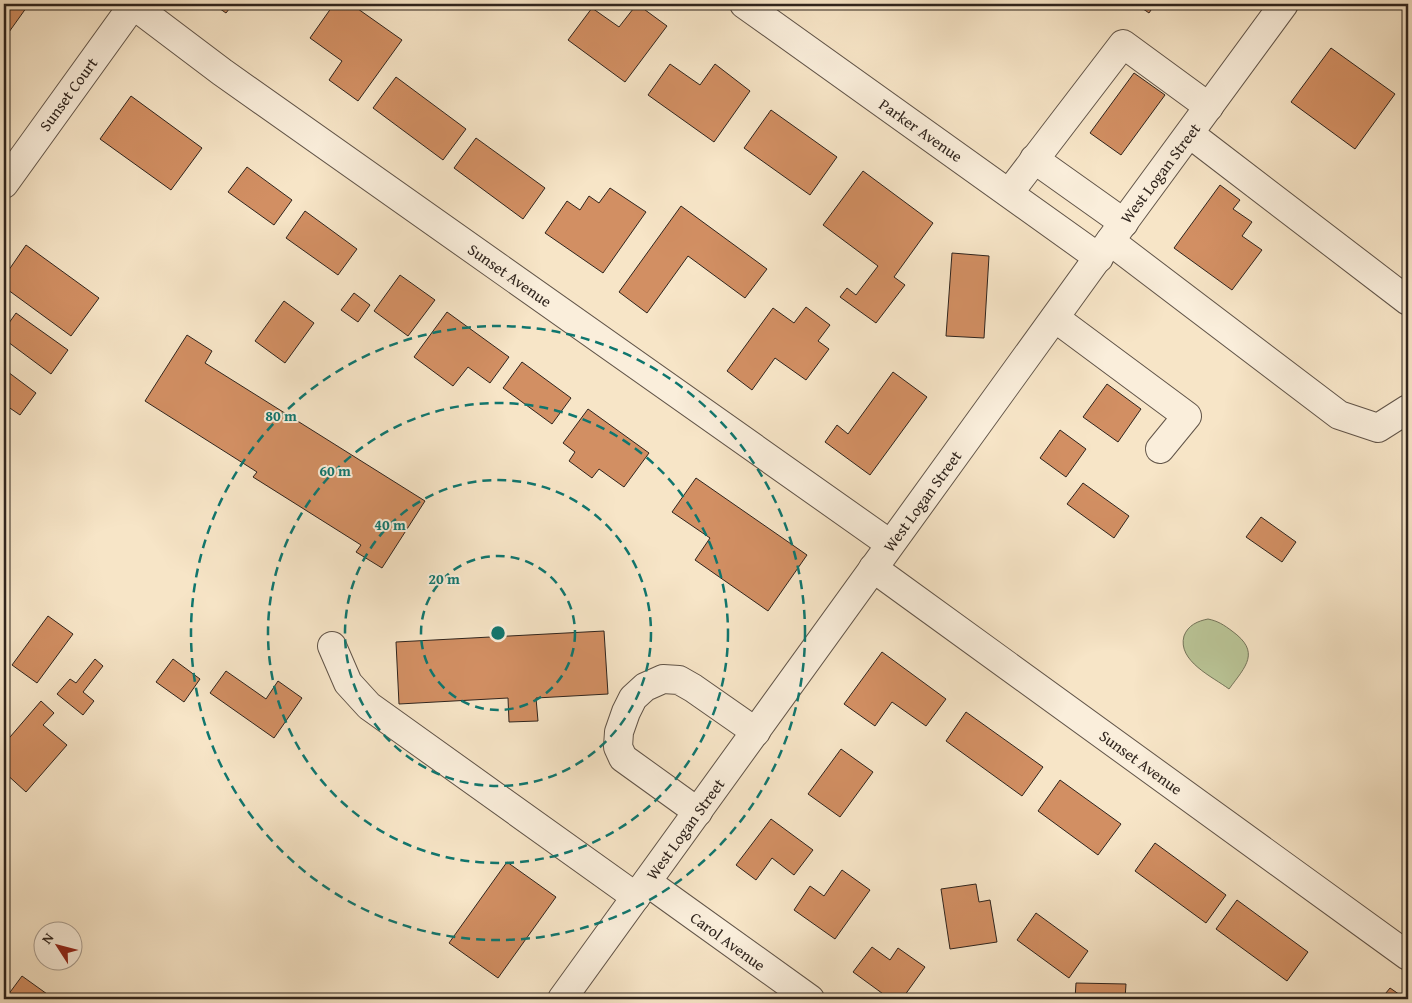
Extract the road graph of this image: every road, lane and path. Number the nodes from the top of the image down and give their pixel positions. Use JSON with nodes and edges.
{"nodes":[{"id":1,"x":132,"y":4,"type":"edge"},
{"id":2,"x":744,"y":4,"type":"edge"},
{"id":3,"x":1284,"y":4,"type":"edge"},
{"id":4,"x":1209,"y":107,"type":"junction"},
{"id":5,"x":1190,"y":134,"type":"junction"},
{"id":6,"x":1034,"y":159,"type":"junction"},
{"id":7,"x":4,"y":184,"type":"edge"},
{"id":8,"x":1009,"y":193,"type":"junction"},
{"id":9,"x":1111,"y":240,"type":"junction"},
{"id":10,"x":1408,"y":301,"type":"edge"},
{"id":11,"x":1055,"y":318,"type":"junction"},
{"id":12,"x":1408,"y":409,"type":"edge"},
{"id":13,"x":1160,"y":449,"type":"dead end"},
{"id":14,"x":890,"y":544,"type":"junction"},
{"id":15,"x":873,"y":568,"type":"junction"},
{"id":16,"x":332,"y":646,"type":"dead end"},
{"id":17,"x":756,"y":732,"type":"junction"},
{"id":18,"x":698,"y":812,"type":"junction"},
{"id":19,"x":642,"y":889,"type":"junction"},
{"id":20,"x":1408,"y":956,"type":"edge"},
{"id":21,"x":562,"y":999,"type":"edge"},
{"id":22,"x":810,"y":999,"type":"edge"}],
"edges":[{"from":1,"to":7,"type":"street","name":"Sunset Court"},
{"from":1,"to":14,"type":"street","name":"Sunset Avenue"},
{"from":2,"to":8,"type":"street","name":"Parker Avenue"},
{"from":3,"to":4,"type":"street","name":"West Logan Street"},
{"from":4,"to":5,"type":"street","name":"West Logan Street"},
{"from":4,"to":6,"type":"street"},
{"from":5,"to":9,"type":"street","name":"West Logan Street"},
{"from":5,"to":10,"type":"street"},
{"from":6,"to":8,"type":"street"},
{"from":6,"to":9,"type":"street"},
{"from":8,"to":9,"type":"street","name":"Parker Avenue"},
{"from":9,"to":11,"type":"street","name":"West Logan Street"},
{"from":9,"to":12,"type":"street"},
{"from":11,"to":13,"type":"street"},
{"from":11,"to":14,"type":"street","name":"West Logan Street"},
{"from":14,"to":15,"type":"street","name":"West Logan Street"},
{"from":15,"to":17,"type":"street","name":"West Logan Street"},
{"from":15,"to":20,"type":"street","name":"Sunset Avenue"},
{"from":16,"to":19,"type":"street","name":"Carol Avenue"},
{"from":17,"to":18,"type":"street","name":"West Logan Street"},
{"from":17,"to":18,"type":"street"},
{"from":18,"to":19,"type":"street","name":"West Logan Street"},
{"from":19,"to":21,"type":"street","name":"West Logan Street"},
{"from":19,"to":22,"type":"street","name":"Carol Avenue"}]}
